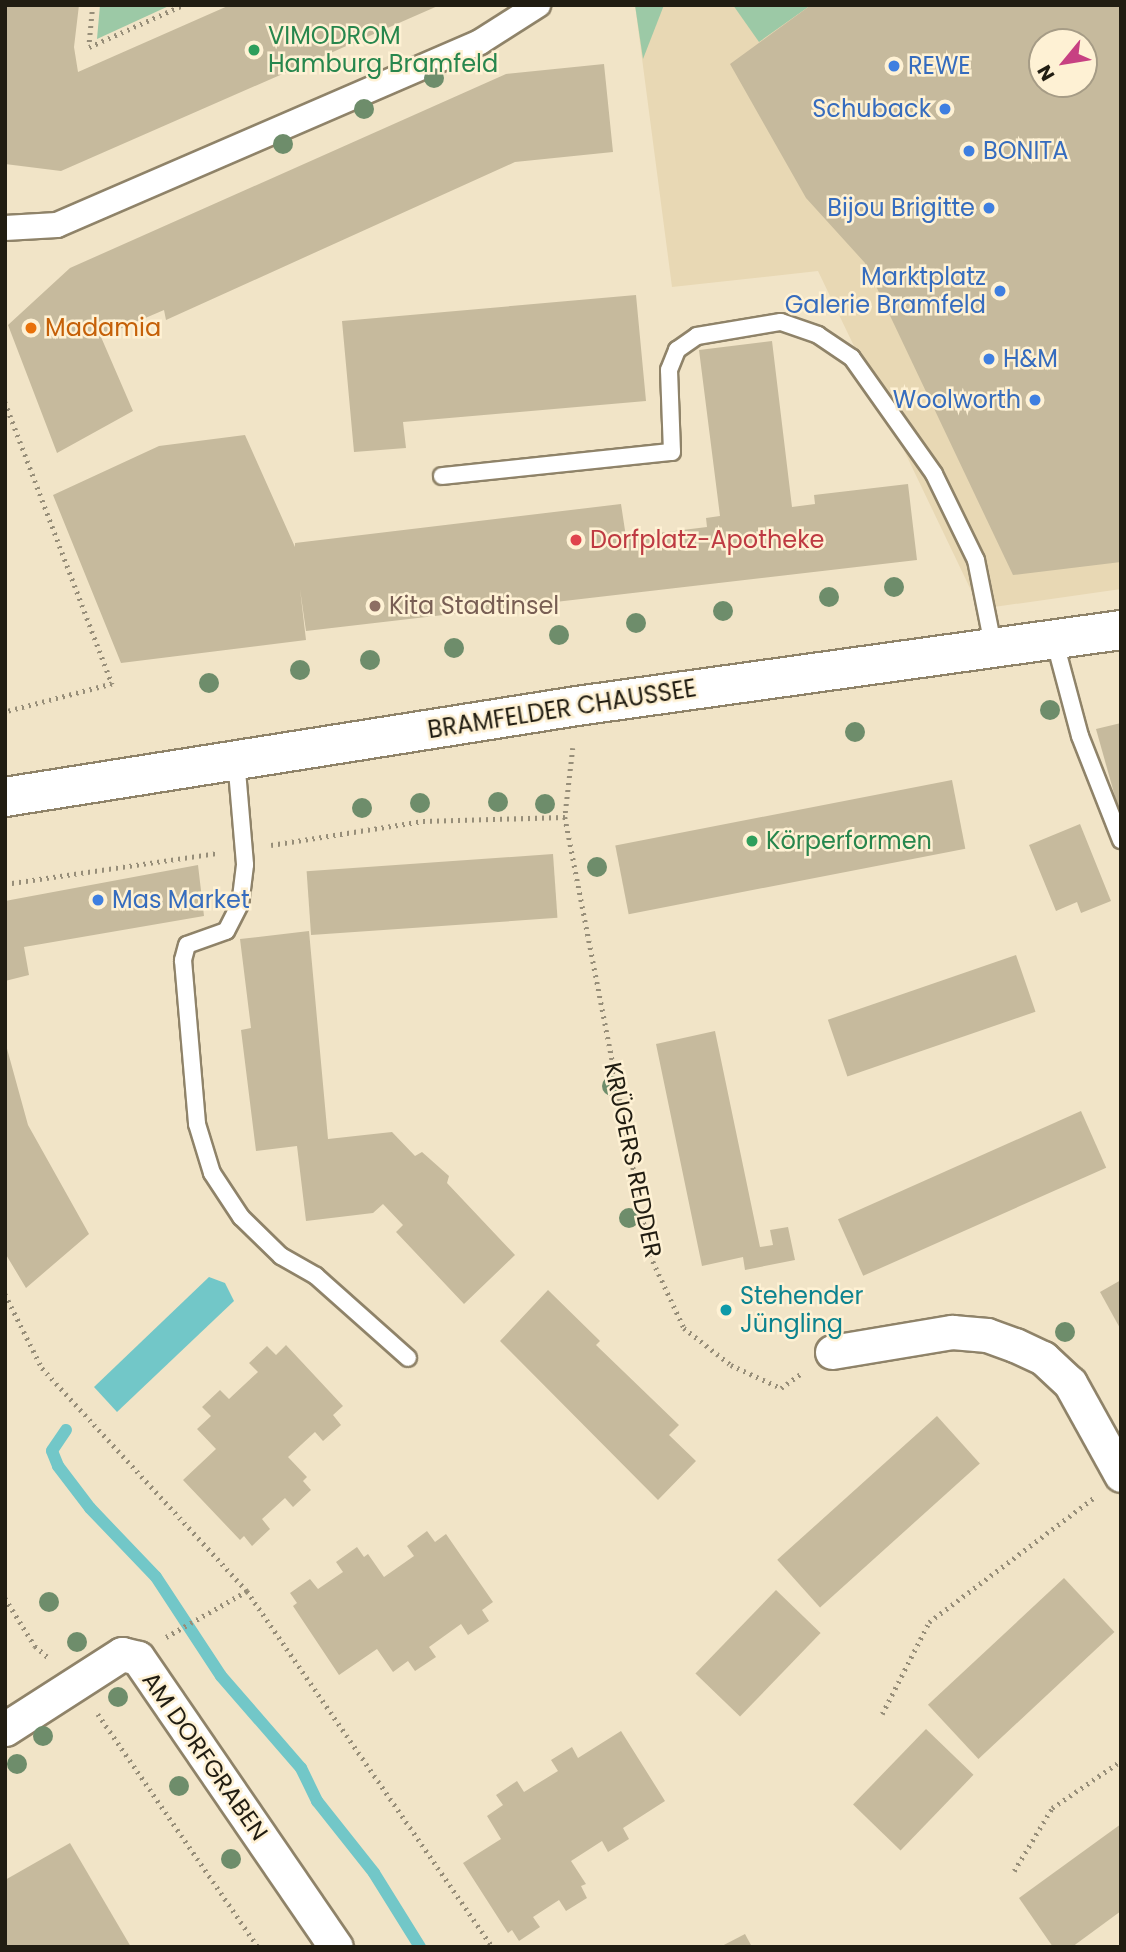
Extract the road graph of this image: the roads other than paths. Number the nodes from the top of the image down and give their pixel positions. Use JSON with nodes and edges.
{"nodes":[{"id":1,"x":538,"y":5,"type":"edge"},
{"id":2,"x":5,"y":228,"type":"edge"},
{"id":3,"x":442,"y":477,"type":"dead end"},
{"id":4,"x":1121,"y":630,"type":"edge"},
{"id":5,"x":1053,"y":637,"type":"junction"},
{"id":6,"x":993,"y":645,"type":"junction"},
{"id":7,"x":236,"y":759,"type":"junction"},
{"id":8,"x":5,"y":797,"type":"edge"},
{"id":9,"x":1121,"y":840,"type":"edge"},
{"id":10,"x":832,"y":1352,"type":"road end"},
{"id":11,"x":408,"y":1358,"type":"dead end"},
{"id":12,"x":1110,"y":1484,"type":"edge"},
{"id":13,"x":5,"y":1728,"type":"edge"},
{"id":14,"x":336,"y":1947,"type":"edge"}],
"edges":[{"from":1,"to":2,"type":"street"},
{"from":3,"to":6,"type":"lane"},
{"from":4,"to":5,"type":"main road","name":"BRAMFELDER CHAUSSEE"},
{"from":5,"to":6,"type":"main road","name":"BRAMFELDER CHAUSSEE"},
{"from":5,"to":9,"type":"lane"},
{"from":6,"to":7,"type":"main road","name":"BRAMFELDER CHAUSSEE"},
{"from":7,"to":8,"type":"main road","name":"BRAMFELDER CHAUSSEE"},
{"from":7,"to":11,"type":"lane"},
{"from":10,"to":12,"type":"street"},
{"from":13,"to":14,"type":"street","name":"AM DORFGRABEN"}]}
